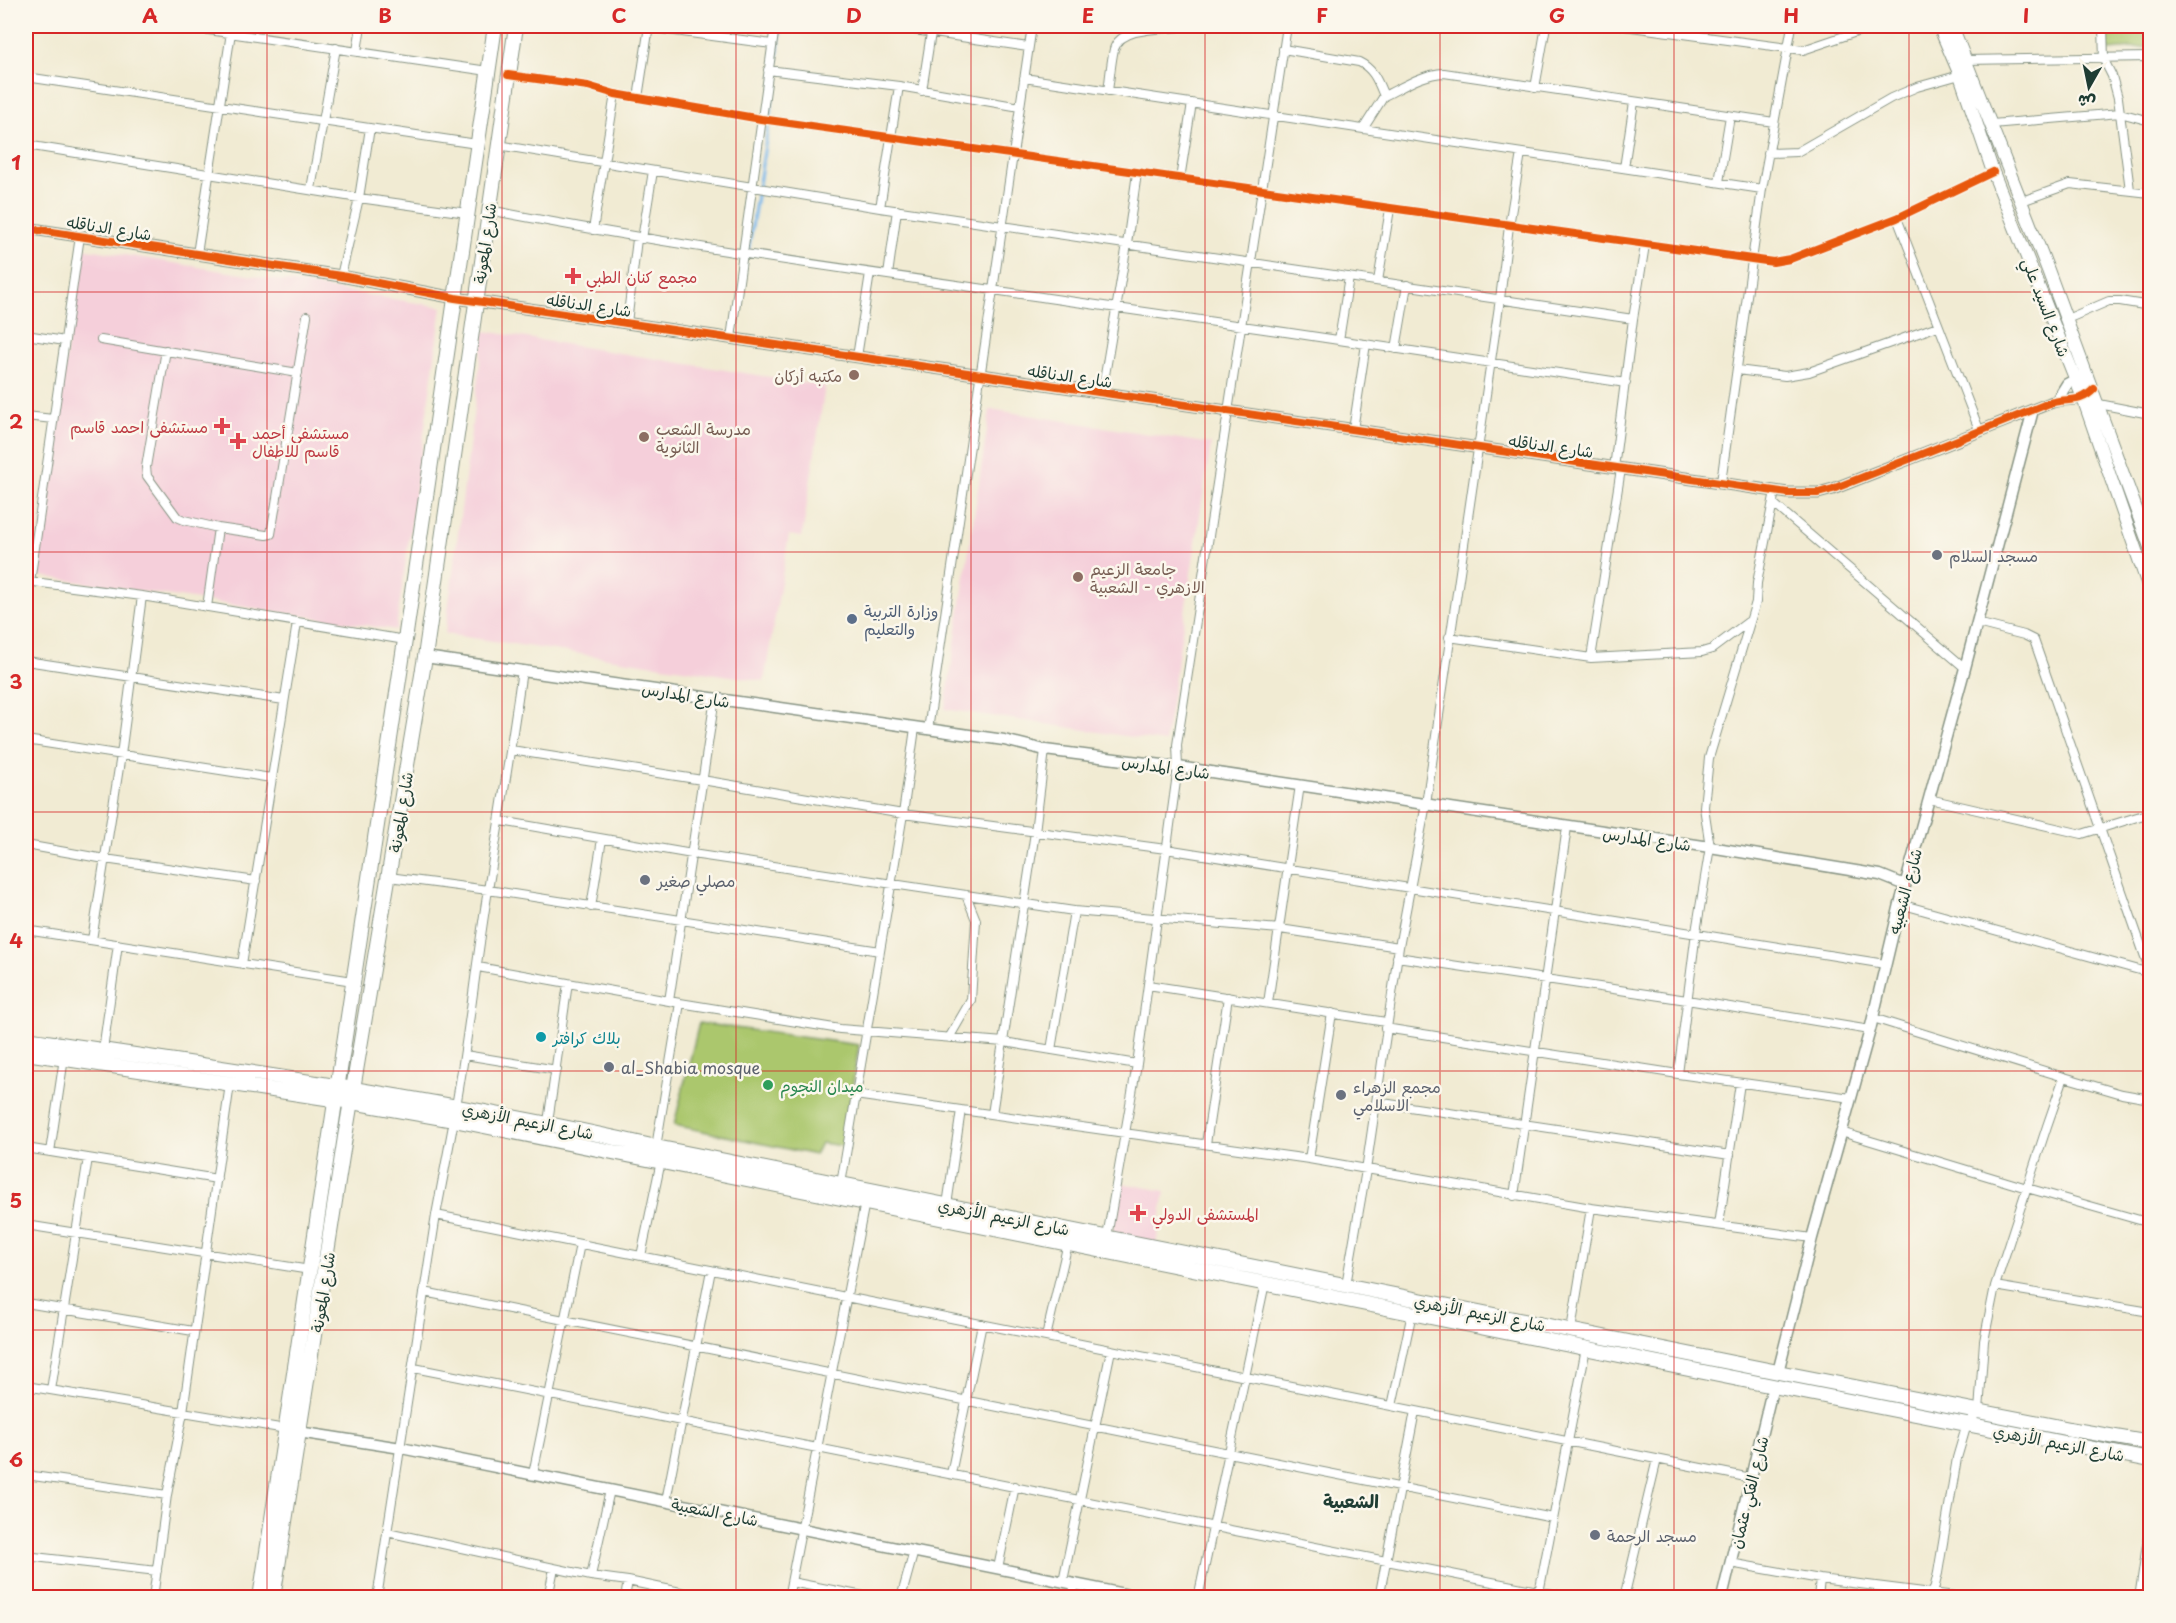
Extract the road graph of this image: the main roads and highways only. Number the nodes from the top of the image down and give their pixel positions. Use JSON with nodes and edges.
{"nodes":[{"id":1,"x":495,"y":26,"type":"edge"},
{"id":2,"x":516,"y":26,"type":"edge"},
{"id":3,"x":1939,"y":26,"type":"edge"},
{"id":4,"x":1952,"y":26,"type":"edge"},
{"id":5,"x":2000,"y":144,"type":"junction"},
{"id":6,"x":1986,"y":150,"type":"junction"},
{"id":7,"x":2150,"y":542,"type":"edge"},
{"id":8,"x":2151,"y":591,"type":"edge"},
{"id":9,"x":26,"y":1039,"type":"edge"},
{"id":10,"x":26,"y":1053,"type":"edge"},
{"id":11,"x":337,"y":1092,"type":"junction"},
{"id":12,"x":353,"y":1095,"type":"junction"},
{"id":13,"x":292,"y":1431,"type":"junction"},
{"id":14,"x":2151,"y":1443,"type":"edge"},
{"id":15,"x":2151,"y":1460,"type":"edge"},
{"id":16,"x":260,"y":1598,"type":"edge"},
{"id":17,"x":273,"y":1598,"type":"edge"}],
"edges":[{"from":1,"to":11,"type":"main road","name":"شارع المعونة"},
{"from":2,"to":12,"type":"main road","name":"شارع المعونة"},
{"from":3,"to":6,"type":"main road","name":"شارع السيد علي"},
{"from":4,"to":5,"type":"main road","name":"شارع السيد علي"},
{"from":5,"to":6,"type":"main road"},
{"from":5,"to":7,"type":"main road","name":"شارع السيد علي"},
{"from":6,"to":8,"type":"main road","name":"شارع السيد علي"},
{"from":9,"to":11,"type":"main road","name":"شارع الزعيم الأزهري"},
{"from":10,"to":11,"type":"main road","name":"شارع الزعيم الأزهري"},
{"from":11,"to":12,"type":"main road","name":"شارع الزعيم الأزهري"},
{"from":11,"to":13,"type":"main road","name":"شارع المعونة"},
{"from":12,"to":13,"type":"main road","name":"شارع المعونة"},
{"from":12,"to":14,"type":"main road","name":"شارع الزعيم الأزهري"},
{"from":12,"to":15,"type":"main road","name":"شارع الزعيم الأزهري"},
{"from":13,"to":16,"type":"main road","name":"شارع المعونة"},
{"from":13,"to":17,"type":"main road","name":"شارع المعونة"}]}
